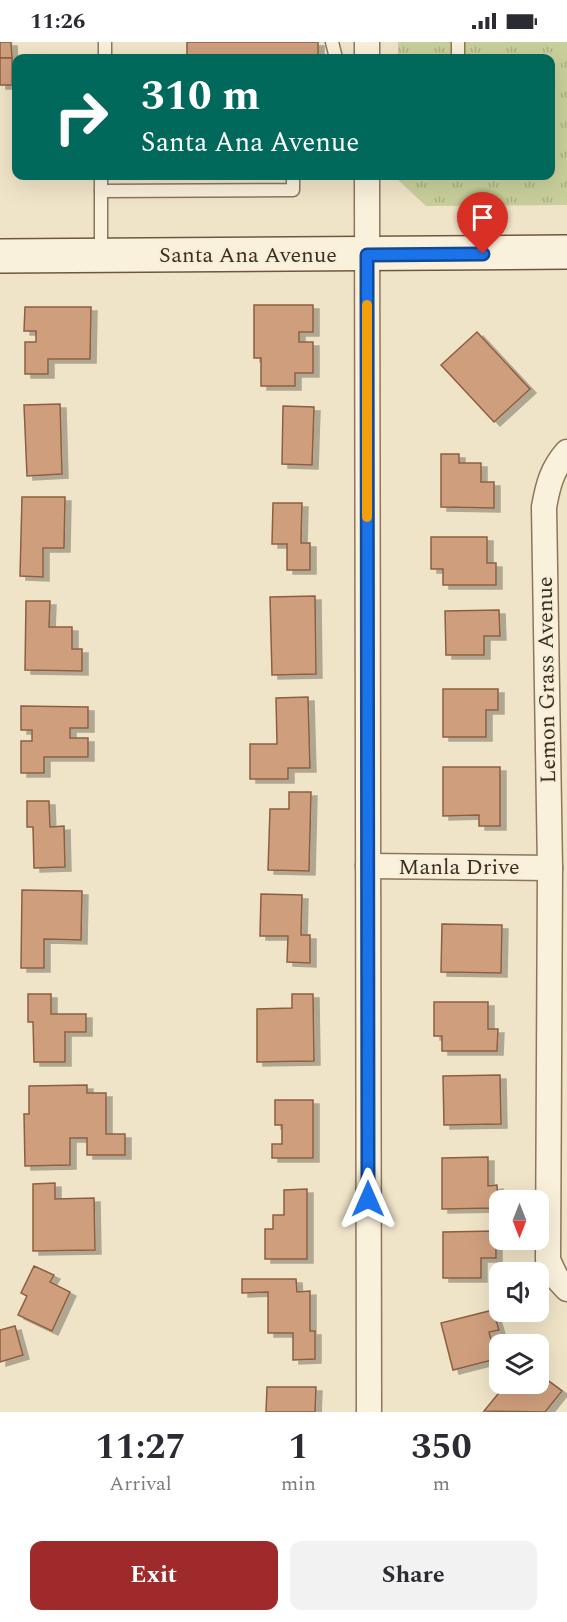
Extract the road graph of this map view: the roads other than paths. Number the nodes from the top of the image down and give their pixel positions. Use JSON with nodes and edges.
{"nodes":[{"id":1,"x":101,"y":180,"type":"edge"},
{"id":2,"x":293,"y":180,"type":"edge"},
{"id":3,"x":367,"y":180,"type":"edge"},
{"id":4,"x":101,"y":191,"type":"junction"},
{"id":5,"x":567,"y":252,"type":"edge"},
{"id":6,"x":367,"y":255,"type":"junction"},
{"id":7,"x":0,"y":256,"type":"edge"},
{"id":8,"x":101,"y":256,"type":"junction"},
{"id":9,"x":562,"y":458,"type":"edge"},
{"id":10,"x":368,"y":867,"type":"junction"},
{"id":11,"x":550,"y":868,"type":"junction"},
{"id":12,"x":567,"y":1288,"type":"edge"},
{"id":13,"x":369,"y":1412,"type":"edge"}],
"edges":[{"from":1,"to":4,"type":"lane"},
{"from":2,"to":4,"type":"lane"},
{"from":3,"to":6,"type":"street"},
{"from":4,"to":8,"type":"lane"},
{"from":5,"to":6,"type":"street","name":"Santa Ana Avenue"},
{"from":6,"to":8,"type":"street","name":"Santa Ana Avenue"},
{"from":6,"to":10,"type":"street"},
{"from":7,"to":8,"type":"street","name":"Santa Ana Avenue"},
{"from":9,"to":11,"type":"street","name":"Lemon Grass Avenue"},
{"from":10,"to":11,"type":"street","name":"Manla Drive"},
{"from":10,"to":13,"type":"street"},
{"from":11,"to":12,"type":"street","name":"Lemon Grass Avenue"}]}
